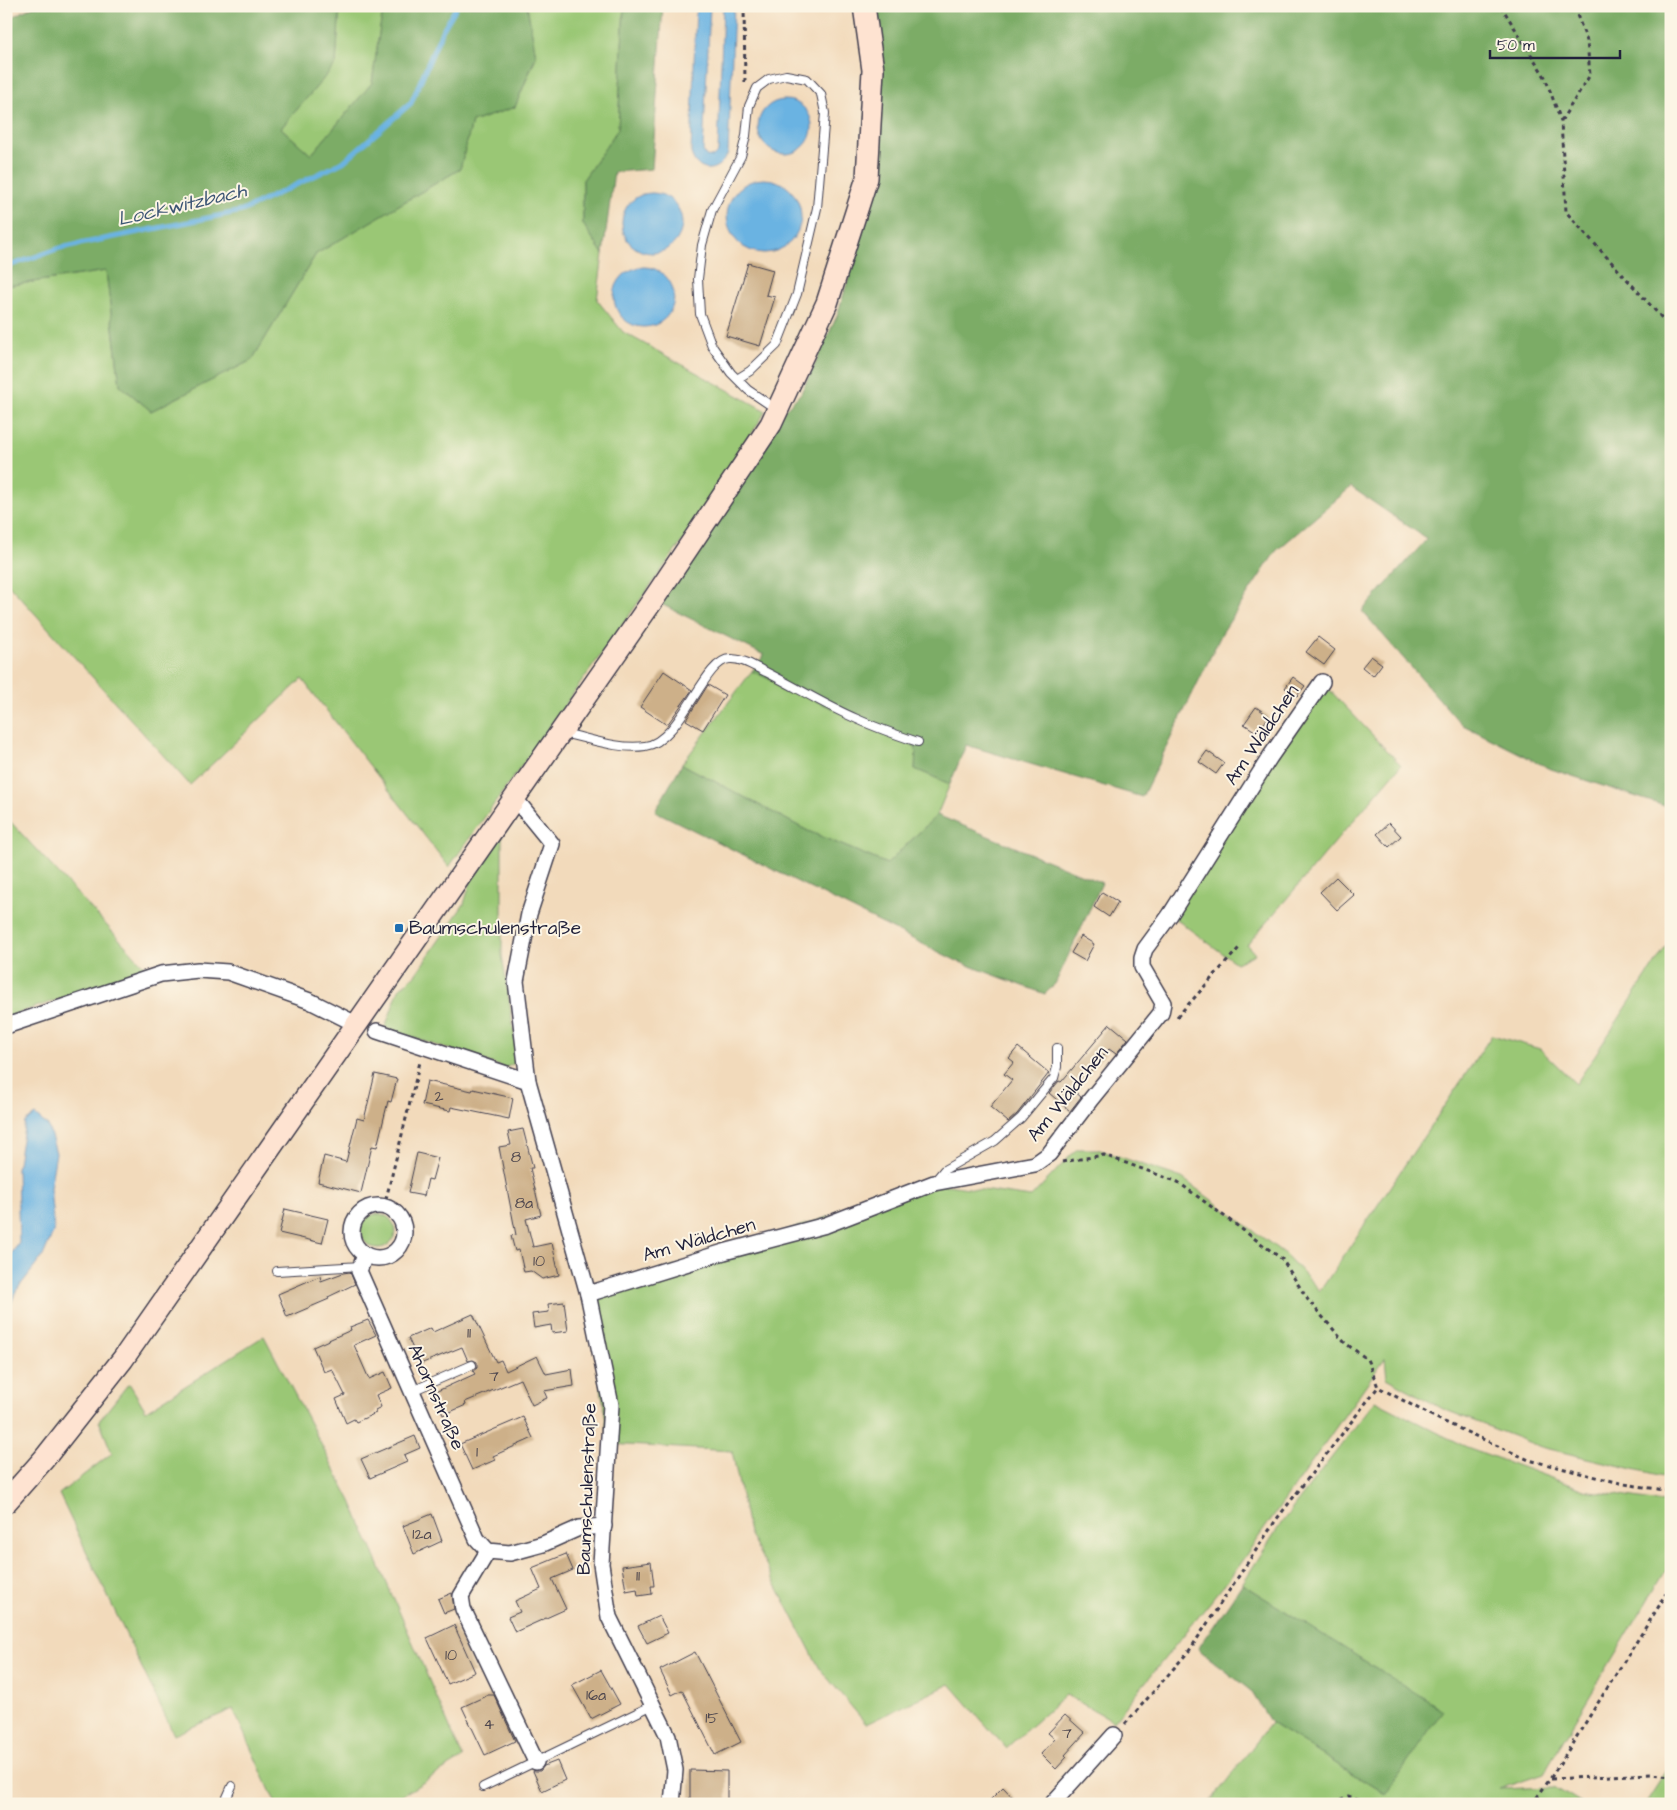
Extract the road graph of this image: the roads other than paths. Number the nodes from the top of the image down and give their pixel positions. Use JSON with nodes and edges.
{"nodes":[{"id":1,"x":864,"y":6,"type":"edge"},
{"id":2,"x":738,"y":379,"type":"junction"},
{"id":3,"x":778,"y":410,"type":"junction"},
{"id":4,"x":1322,"y":682,"type":"dead end"},
{"id":5,"x":560,"y":732,"type":"junction"},
{"id":6,"x":918,"y":742,"type":"dead end"},
{"id":7,"x":514,"y":800,"type":"junction"},
{"id":8,"x":356,"y":1024,"type":"junction"},
{"id":9,"x":6,"y":1026,"type":"edge"},
{"id":10,"x":378,"y":1031,"type":"dead end"},
{"id":11,"x":1057,"y":1048,"type":"dead end"},
{"id":12,"x":528,"y":1081,"type":"junction"},
{"id":13,"x":934,"y":1183,"type":"junction"},
{"id":14,"x":363,"y":1260,"type":"junction"},
{"id":15,"x":277,"y":1271,"type":"dead end"},
{"id":16,"x":588,"y":1294,"type":"junction"},
{"id":17,"x":472,"y":1365,"type":"dead end"},
{"id":18,"x":412,"y":1391,"type":"junction"},
{"id":19,"x":6,"y":1502,"type":"edge"},
{"id":20,"x":604,"y":1526,"type":"junction"},
{"id":21,"x":488,"y":1551,"type":"junction"},
{"id":22,"x":653,"y":1705,"type":"junction"},
{"id":23,"x":1114,"y":1736,"type":"road end"},
{"id":24,"x":536,"y":1762,"type":"junction"},
{"id":25,"x":232,"y":1786,"type":"dead end"},
{"id":26,"x":482,"y":1787,"type":"dead end"},
{"id":27,"x":224,"y":1804,"type":"edge"},
{"id":28,"x":672,"y":1804,"type":"edge"},
{"id":29,"x":1052,"y":1804,"type":"edge"}],
"edges":[{"from":1,"to":3,"type":"main road"},
{"from":2,"to":2,"type":"lane"},
{"from":2,"to":3,"type":"lane"},
{"from":3,"to":5,"type":"main road"},
{"from":4,"to":13,"type":"street","name":"Am Wäldchen"},
{"from":5,"to":6,"type":"lane"},
{"from":5,"to":7,"type":"main road"},
{"from":7,"to":8,"type":"main road"},
{"from":7,"to":12,"type":"street","name":"Baumschulenstraße"},
{"from":8,"to":9,"type":"street"},
{"from":8,"to":19,"type":"main road"},
{"from":10,"to":12,"type":"street"},
{"from":11,"to":13,"type":"lane"},
{"from":12,"to":16,"type":"street","name":"Baumschulenstraße"},
{"from":13,"to":16,"type":"street","name":"Am Wäldchen"},
{"from":14,"to":14,"type":"street","name":"Ahornstraße"},
{"from":14,"to":15,"type":"lane"},
{"from":14,"to":18,"type":"street","name":"Ahornstraße"},
{"from":16,"to":20,"type":"street","name":"Baumschulenstraße"},
{"from":17,"to":18,"type":"lane"},
{"from":18,"to":21,"type":"street","name":"Ahornstraße"},
{"from":20,"to":21,"type":"street"},
{"from":20,"to":22,"type":"street","name":"Baumschulenstraße"},
{"from":21,"to":24,"type":"street"},
{"from":22,"to":24,"type":"lane"},
{"from":22,"to":28,"type":"street","name":"Baumschulenstraße"},
{"from":23,"to":29,"type":"street"},
{"from":24,"to":26,"type":"lane"},
{"from":25,"to":27,"type":"lane"}]}
